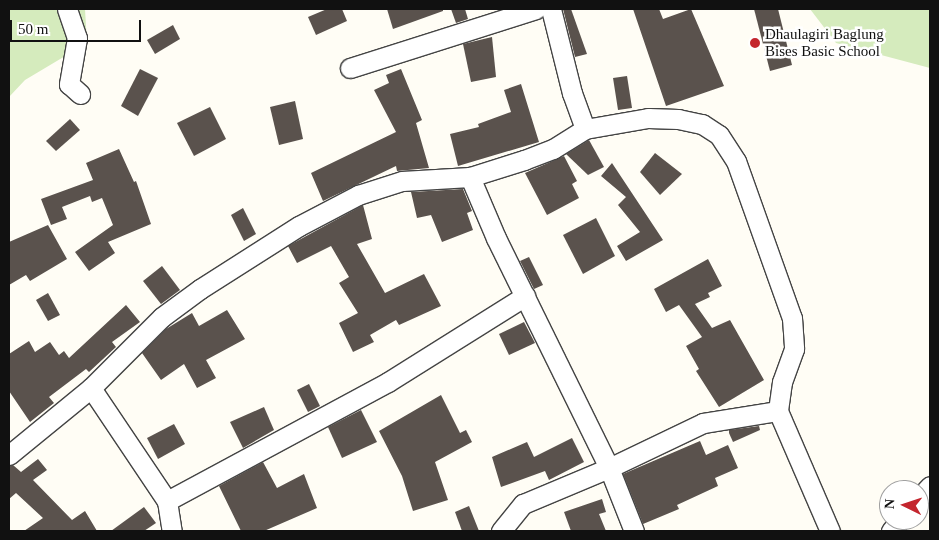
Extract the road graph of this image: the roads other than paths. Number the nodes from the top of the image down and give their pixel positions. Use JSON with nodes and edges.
{"nodes":[{"id":1,"x":67,"y":9,"type":"edge"},
{"id":2,"x":536,"y":9,"type":"edge"},
{"id":3,"x":551,"y":9,"type":"edge"},
{"id":4,"x":350,"y":68,"type":"dead end"},
{"id":5,"x":80,"y":94,"type":"dead end"},
{"id":6,"x":585,"y":128,"type":"junction"},
{"id":7,"x":470,"y":177,"type":"junction"},
{"id":8,"x":525,"y":296,"type":"junction"},
{"id":9,"x":91,"y":388,"type":"junction"},
{"id":10,"x":778,"y":411,"type":"junction"},
{"id":11,"x":10,"y":452,"type":"edge"},
{"id":12,"x":609,"y":468,"type":"junction"},
{"id":13,"x":167,"y":501,"type":"junction"},
{"id":14,"x":172,"y":531,"type":"edge"},
{"id":15,"x":501,"y":531,"type":"edge"},
{"id":16,"x":634,"y":531,"type":"edge"},
{"id":17,"x":830,"y":531,"type":"edge"}],
"edges":[{"from":1,"to":5,"type":"street"},
{"from":2,"to":4,"type":"street"},
{"from":3,"to":6,"type":"street"},
{"from":6,"to":7,"type":"street"},
{"from":6,"to":10,"type":"street"},
{"from":7,"to":8,"type":"street"},
{"from":7,"to":9,"type":"street"},
{"from":8,"to":12,"type":"street"},
{"from":8,"to":13,"type":"street"},
{"from":9,"to":11,"type":"street"},
{"from":9,"to":13,"type":"street"},
{"from":10,"to":12,"type":"street"},
{"from":10,"to":17,"type":"street"},
{"from":12,"to":15,"type":"street"},
{"from":12,"to":16,"type":"street"},
{"from":13,"to":14,"type":"street"}]}
